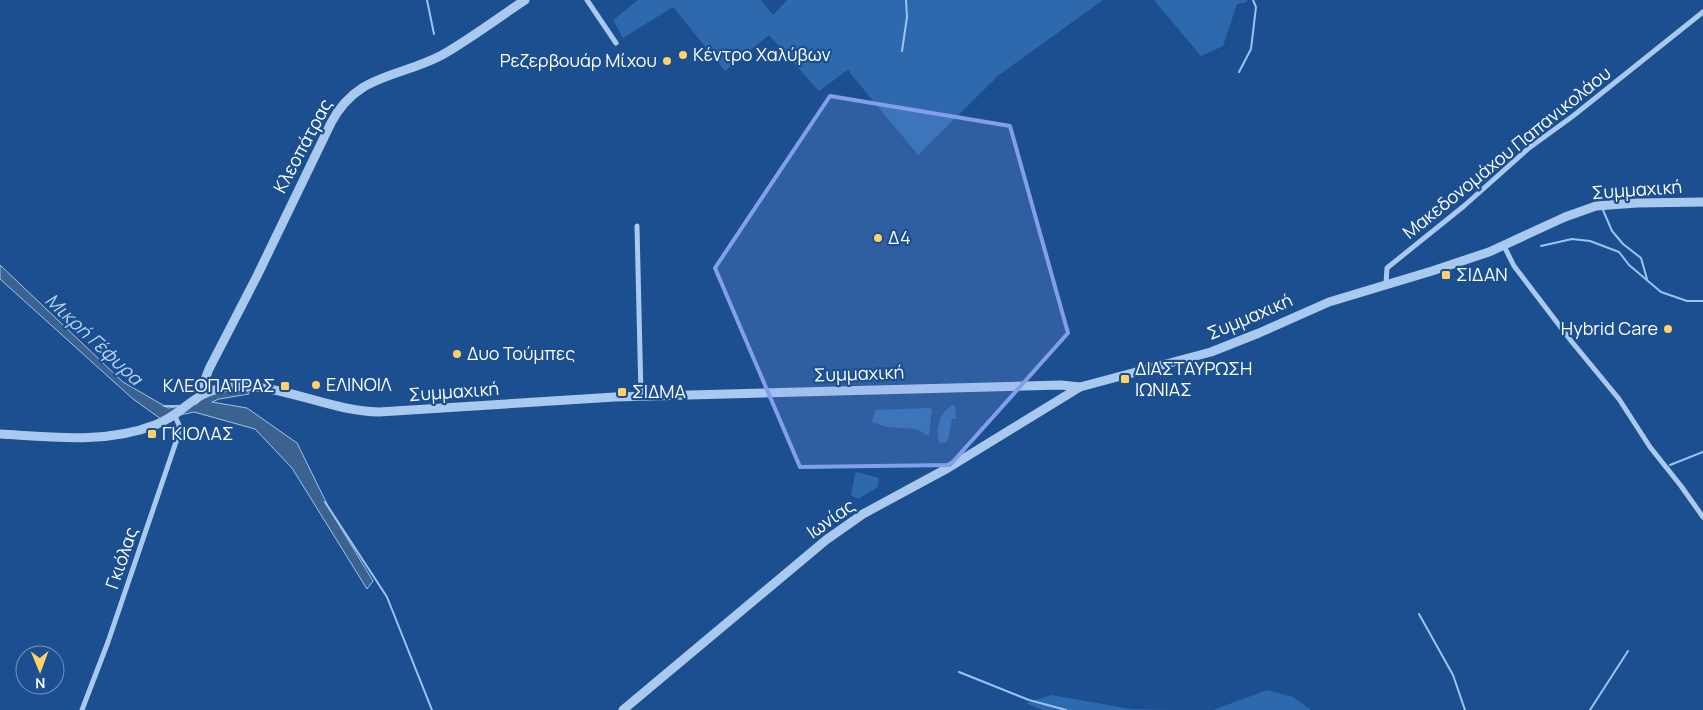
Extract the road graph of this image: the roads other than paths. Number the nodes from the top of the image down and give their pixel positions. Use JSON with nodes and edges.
{"nodes":[{"id":1,"x":525,"y":0,"type":"edge"},
{"id":2,"x":587,"y":0,"type":"edge"},
{"id":3,"x":1703,"y":12,"type":"edge"},
{"id":4,"x":616,"y":43,"type":"dead end"},
{"id":5,"x":1703,"y":202,"type":"edge"},
{"id":6,"x":638,"y":226,"type":"dead end"},
{"id":7,"x":1504,"y":246,"type":"junction"},
{"id":8,"x":1386,"y":284,"type":"junction"},
{"id":9,"x":1061,"y":385,"type":"junction"},
{"id":10,"x":1080,"y":386,"type":"junction"},
{"id":11,"x":204,"y":392,"type":"junction"},
{"id":12,"x":641,"y":396,"type":"junction"},
{"id":13,"x":1062,"y":397,"type":"junction"},
{"id":14,"x":174,"y":414,"type":"junction"},
{"id":15,"x":0,"y":434,"type":"edge"},
{"id":16,"x":1703,"y":517,"type":"edge"},
{"id":17,"x":82,"y":710,"type":"edge"},
{"id":18,"x":623,"y":710,"type":"edge"}],
"edges":[{"from":1,"to":11,"type":"street","name":"Κλεοπάτρας"},
{"from":2,"to":4,"type":"street"},
{"from":3,"to":8,"type":"street","name":"Μακεδονομάχου Παπανικολάου"},
{"from":5,"to":7,"type":"street","name":"Συμμαχική"},
{"from":6,"to":12,"type":"street"},
{"from":7,"to":8,"type":"street","name":"Συμμαχική"},
{"from":7,"to":16,"type":"street"},
{"from":8,"to":10,"type":"street","name":"Συμμαχική"},
{"from":9,"to":10,"type":"street","name":"Συμμαχική"},
{"from":9,"to":12,"type":"street","name":"Συμμαχική"},
{"from":9,"to":13,"type":"street"},
{"from":10,"to":13,"type":"street","name":"Ιωνίας"},
{"from":11,"to":12,"type":"street","name":"Συμμαχική"},
{"from":11,"to":14,"type":"street","name":"Συμμαχική"},
{"from":13,"to":18,"type":"street","name":"Ιωνίας"},
{"from":14,"to":15,"type":"street","name":"Συμμαχική"},
{"from":14,"to":17,"type":"street","name":"Γκιόλας"}]}
